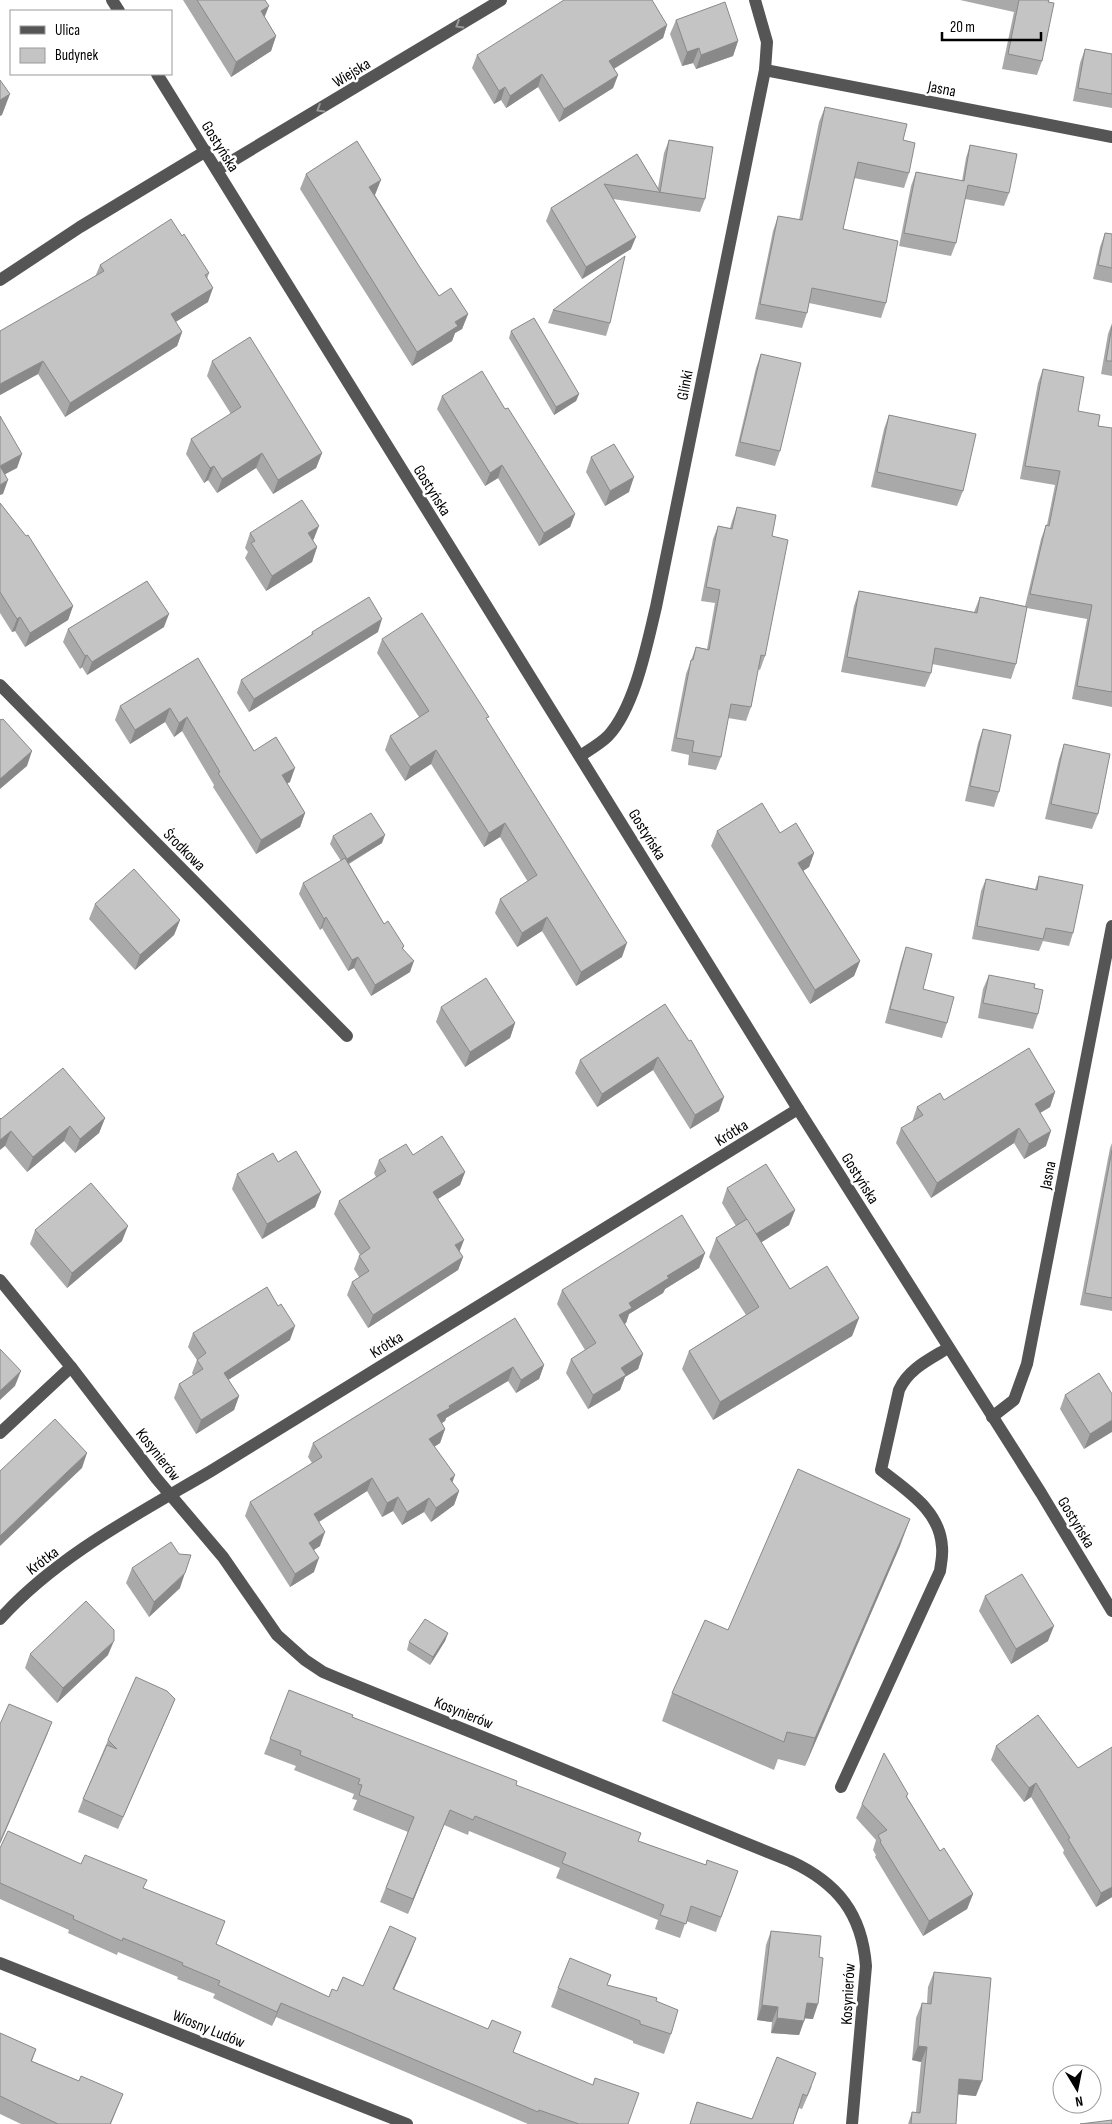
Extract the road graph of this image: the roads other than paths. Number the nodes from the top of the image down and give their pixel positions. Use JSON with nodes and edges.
{"nodes":[{"id":1,"x":500,"y":0,"type":"edge"},
{"id":2,"x":755,"y":0,"type":"edge"},
{"id":3,"x":766,"y":70,"type":"junction"},
{"id":4,"x":158,"y":75,"type":"edge"},
{"id":5,"x":1112,"y":137,"type":"edge"},
{"id":6,"x":206,"y":152,"type":"junction"},
{"id":7,"x":217,"y":170,"type":"junction"},
{"id":8,"x":0,"y":280,"type":"edge"},
{"id":9,"x":0,"y":685,"type":"edge"},
{"id":10,"x":580,"y":756,"type":"junction"},
{"id":11,"x":1112,"y":926,"type":"edge"},
{"id":12,"x":347,"y":1036,"type":"dead end"},
{"id":13,"x":798,"y":1109,"type":"junction"},
{"id":14,"x":0,"y":1280,"type":"edge"},
{"id":15,"x":948,"y":1348,"type":"junction"},
{"id":16,"x":71,"y":1367,"type":"junction"},
{"id":17,"x":992,"y":1418,"type":"junction"},
{"id":18,"x":0,"y":1433,"type":"edge"},
{"id":19,"x":171,"y":1495,"type":"junction"},
{"id":20,"x":1112,"y":1611,"type":"edge"},
{"id":21,"x":0,"y":1619,"type":"edge"},
{"id":22,"x":841,"y":1787,"type":"dead end"},
{"id":23,"x":0,"y":1963,"type":"edge"},
{"id":24,"x":407,"y":2124,"type":"edge"},
{"id":25,"x":852,"y":2124,"type":"edge"}],
"edges":[{"from":1,"to":7,"type":"street","name":"Wiejska","one_way":true},
{"from":2,"to":3,"type":"street","name":"Glinki"},
{"from":3,"to":5,"type":"street","name":"Jasna"},
{"from":3,"to":10,"type":"street","name":"Glinki"},
{"from":4,"to":6,"type":"street","name":"Gostyńska"},
{"from":6,"to":7,"type":"street","name":"Gostyńska"},
{"from":6,"to":8,"type":"street"},
{"from":7,"to":10,"type":"street","name":"Gostyńska"},
{"from":9,"to":12,"type":"street","name":"Środkowa"},
{"from":10,"to":13,"type":"street","name":"Gostyńska"},
{"from":11,"to":17,"type":"street","name":"Jasna"},
{"from":13,"to":15,"type":"street","name":"Gostyńska"},
{"from":13,"to":19,"type":"street","name":"Krótka"},
{"from":14,"to":16,"type":"street","name":"Kosynierów"},
{"from":15,"to":17,"type":"street","name":"Gostyńska"},
{"from":15,"to":22,"type":"street"},
{"from":16,"to":18,"type":"street"},
{"from":16,"to":19,"type":"street","name":"Kosynierów"},
{"from":17,"to":20,"type":"street","name":"Gostyńska"},
{"from":19,"to":21,"type":"street","name":"Krótka"},
{"from":19,"to":25,"type":"street","name":"Kosynierów"},
{"from":23,"to":24,"type":"street","name":"Wiosny Ludów"}]}
